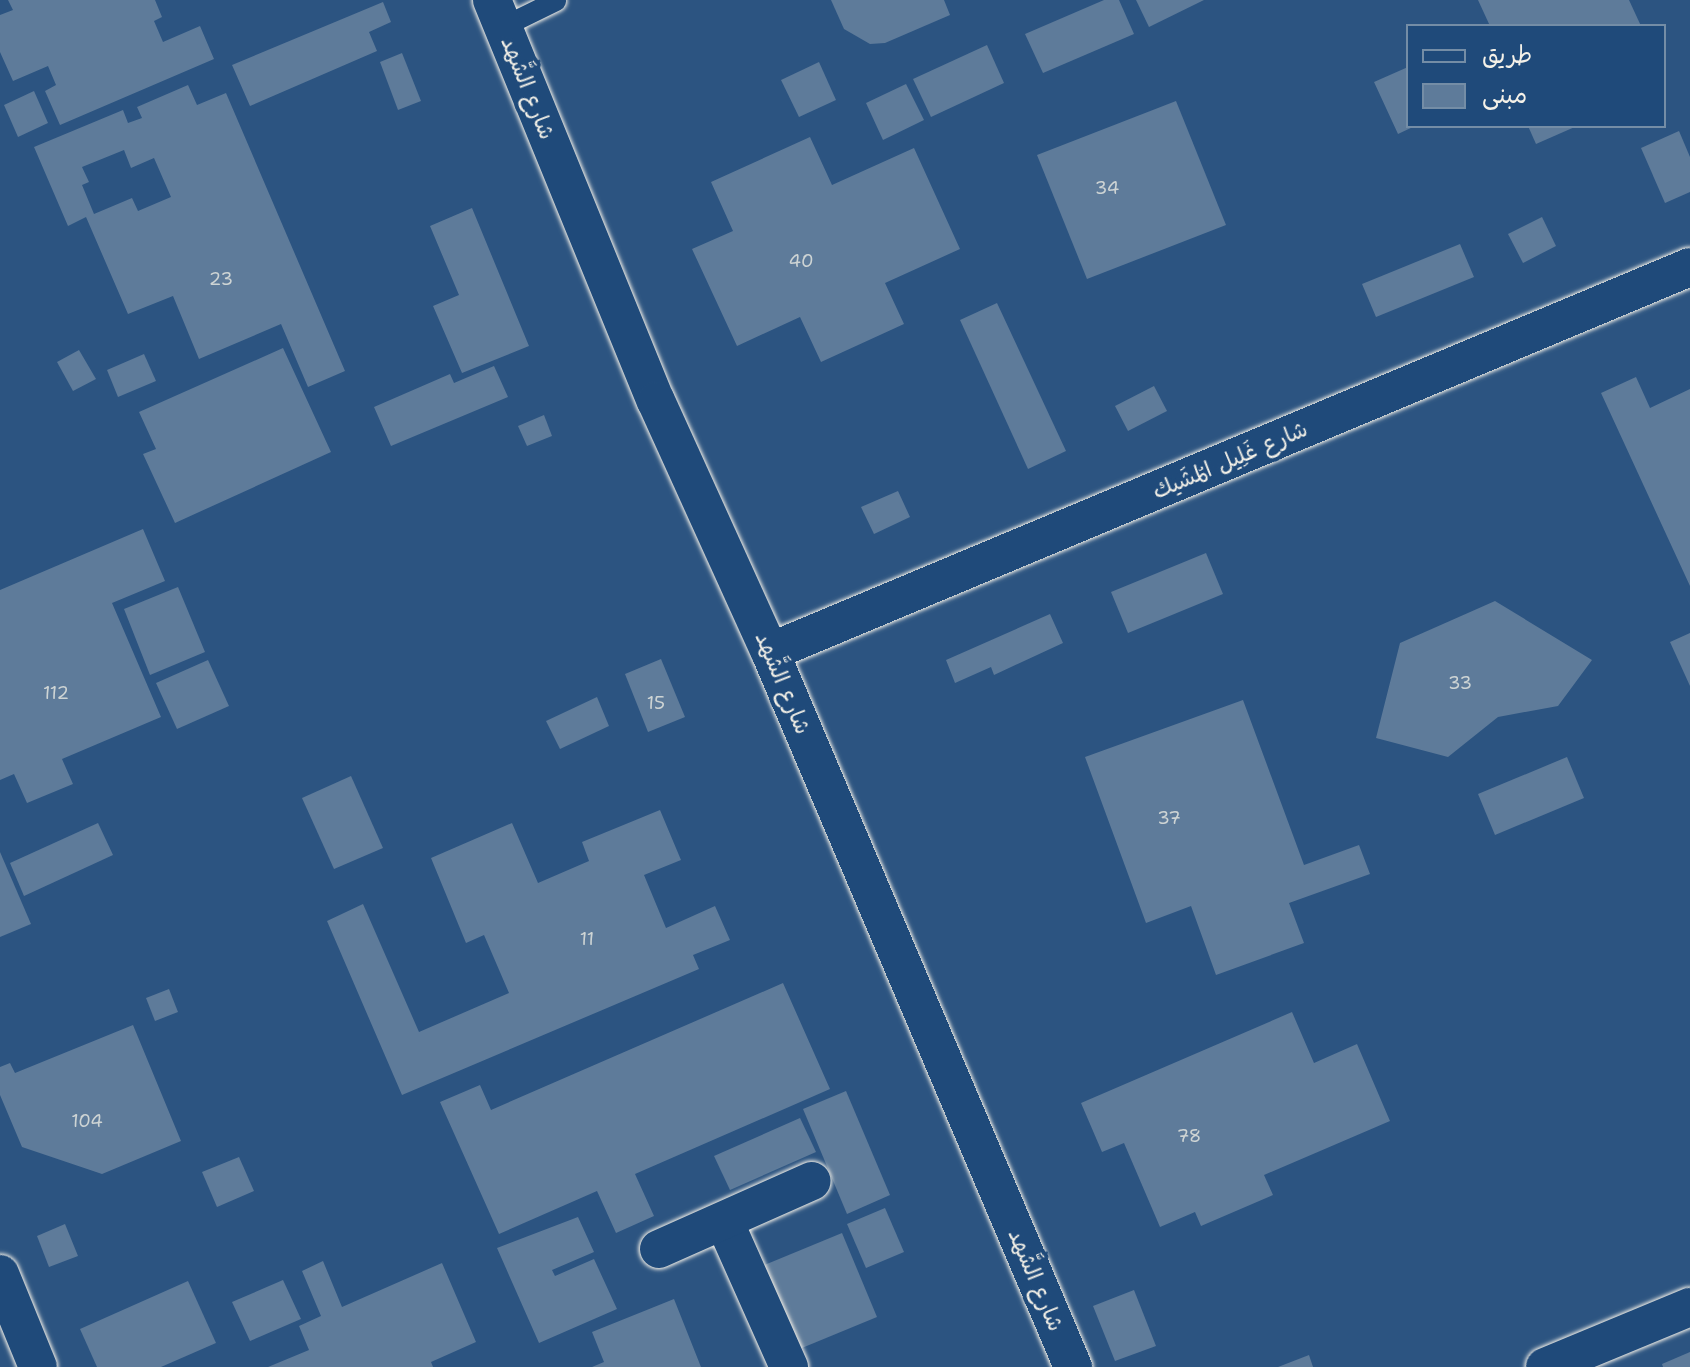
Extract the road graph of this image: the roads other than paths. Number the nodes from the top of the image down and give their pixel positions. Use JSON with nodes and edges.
{"nodes":[{"id":1,"x":556,"y":1,"type":"edge"},
{"id":2,"x":498,"y":14,"type":"edge"},
{"id":3,"x":1690,"y":267,"type":"edge"},
{"id":4,"x":770,"y":652,"type":"junction"},
{"id":5,"x":812,"y":1181,"type":"dead end"},
{"id":6,"x":724,"y":1221,"type":"junction"},
{"id":7,"x":659,"y":1249,"type":"dead end"},
{"id":8,"x":0,"y":1274,"type":"edge"},
{"id":9,"x":1690,"y":1307,"type":"edge"},
{"id":10,"x":38,"y":1367,"type":"edge"},
{"id":11,"x":789,"y":1367,"type":"edge"},
{"id":12,"x":1073,"y":1367,"type":"edge"},
{"id":13,"x":1545,"y":1367,"type":"edge"}],
"edges":[{"from":1,"to":2,"type":"lane"},
{"from":2,"to":4,"type":"street","name":"شارع الشَّهد"},
{"from":3,"to":4,"type":"street","name":"شارع غَلِيل المُشَيك"},
{"from":4,"to":12,"type":"street","name":"شارع الشَّهد"},
{"from":5,"to":6,"type":"street"},
{"from":6,"to":7,"type":"street"},
{"from":6,"to":11,"type":"street"},
{"from":8,"to":10,"type":"street"},
{"from":9,"to":13,"type":"street"}]}
